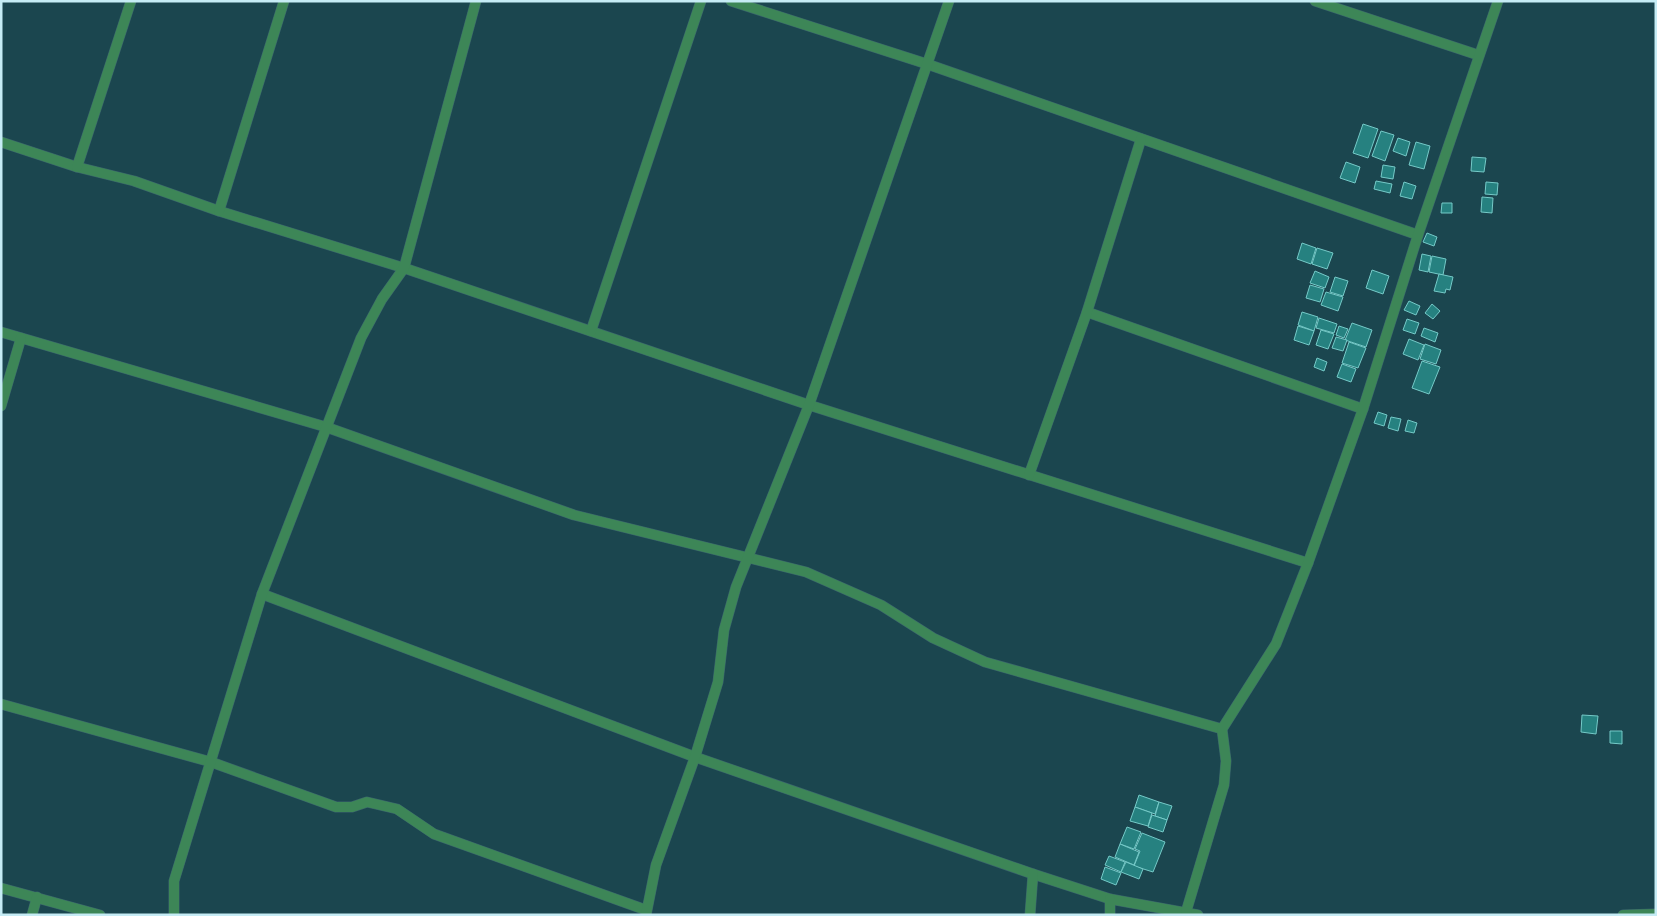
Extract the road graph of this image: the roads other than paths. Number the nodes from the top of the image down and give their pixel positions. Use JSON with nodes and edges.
{"nodes":[{"id":1,"x":131,"y":1,"type":"edge"},
{"id":2,"x":284,"y":1,"type":"edge"},
{"id":3,"x":476,"y":1,"type":"edge"},
{"id":4,"x":701,"y":1,"type":"edge"},
{"id":5,"x":731,"y":1,"type":"edge"},
{"id":6,"x":949,"y":1,"type":"edge"},
{"id":7,"x":1314,"y":1,"type":"edge"},
{"id":8,"x":1498,"y":1,"type":"edge"},
{"id":9,"x":1478,"y":55,"type":"junction"},
{"id":10,"x":927,"y":64,"type":"junction"},
{"id":11,"x":1141,"y":139,"type":"junction"},
{"id":12,"x":1,"y":142,"type":"edge"},
{"id":13,"x":77,"y":167,"type":"junction"},
{"id":14,"x":219,"y":211,"type":"junction"},
{"id":15,"x":1418,"y":235,"type":"junction"},
{"id":16,"x":404,"y":268,"type":"junction"},
{"id":17,"x":1087,"y":312,"type":"junction"},
{"id":18,"x":591,"y":331,"type":"junction"},
{"id":19,"x":1,"y":332,"type":"edge"},
{"id":20,"x":22,"y":338,"type":"junction"},
{"id":21,"x":809,"y":405,"type":"junction"},
{"id":22,"x":1,"y":406,"type":"edge"},
{"id":23,"x":1363,"y":409,"type":"junction"},
{"id":24,"x":326,"y":427,"type":"junction"},
{"id":25,"x":1029,"y":475,"type":"junction"},
{"id":26,"x":747,"y":557,"type":"junction"},
{"id":27,"x":1308,"y":563,"type":"junction"},
{"id":28,"x":262,"y":594,"type":"junction"},
{"id":29,"x":1,"y":704,"type":"edge"},
{"id":30,"x":1222,"y":729,"type":"junction"},
{"id":31,"x":696,"y":757,"type":"junction"},
{"id":32,"x":211,"y":762,"type":"junction"},
{"id":33,"x":1033,"y":874,"type":"junction"},
{"id":34,"x":1,"y":888,"type":"edge"},
{"id":35,"x":37,"y":898,"type":"junction"},
{"id":36,"x":1110,"y":899,"type":"junction"},
{"id":37,"x":646,"y":912,"type":"edge"},
{"id":38,"x":1186,"y":912,"type":"junction"},
{"id":39,"x":1656,"y":914,"type":"edge"},
{"id":40,"x":32,"y":915,"type":"edge"},
{"id":41,"x":100,"y":915,"type":"edge"},
{"id":42,"x":174,"y":915,"type":"edge"},
{"id":43,"x":1030,"y":915,"type":"edge"},
{"id":44,"x":1110,"y":915,"type":"edge"},
{"id":45,"x":1198,"y":915,"type":"edge"},
{"id":46,"x":1623,"y":915,"type":"edge"}],
"edges":[{"from":1,"to":13,"type":"street"},
{"from":2,"to":14,"type":"street"},
{"from":3,"to":16,"type":"street"},
{"from":4,"to":18,"type":"street"},
{"from":5,"to":10,"type":"street"},
{"from":6,"to":10,"type":"street"},
{"from":7,"to":9,"type":"street"},
{"from":8,"to":9,"type":"street"},
{"from":9,"to":15,"type":"street"},
{"from":10,"to":11,"type":"street"},
{"from":10,"to":21,"type":"street"},
{"from":11,"to":15,"type":"street"},
{"from":11,"to":17,"type":"street"},
{"from":12,"to":13,"type":"street"},
{"from":13,"to":14,"type":"street"},
{"from":14,"to":16,"type":"street"},
{"from":15,"to":23,"type":"street"},
{"from":16,"to":18,"type":"street"},
{"from":16,"to":24,"type":"street"},
{"from":17,"to":23,"type":"street"},
{"from":17,"to":25,"type":"street"},
{"from":18,"to":21,"type":"street"},
{"from":19,"to":20,"type":"street"},
{"from":20,"to":22,"type":"street"},
{"from":20,"to":24,"type":"street"},
{"from":21,"to":25,"type":"street"},
{"from":21,"to":26,"type":"street"},
{"from":23,"to":27,"type":"street"},
{"from":24,"to":26,"type":"street"},
{"from":24,"to":28,"type":"street"},
{"from":25,"to":27,"type":"street"},
{"from":26,"to":30,"type":"street"},
{"from":26,"to":31,"type":"street"},
{"from":27,"to":30,"type":"street"},
{"from":28,"to":31,"type":"street"},
{"from":28,"to":32,"type":"street"},
{"from":29,"to":32,"type":"street"},
{"from":30,"to":38,"type":"street"},
{"from":31,"to":33,"type":"street"},
{"from":31,"to":37,"type":"street"},
{"from":32,"to":37,"type":"street"},
{"from":32,"to":42,"type":"street"},
{"from":33,"to":36,"type":"street"},
{"from":33,"to":43,"type":"street"},
{"from":34,"to":35,"type":"street"},
{"from":35,"to":40,"type":"street"},
{"from":35,"to":41,"type":"street"},
{"from":36,"to":38,"type":"street"},
{"from":36,"to":44,"type":"street"},
{"from":38,"to":45,"type":"street"},
{"from":39,"to":46,"type":"street"}]}
